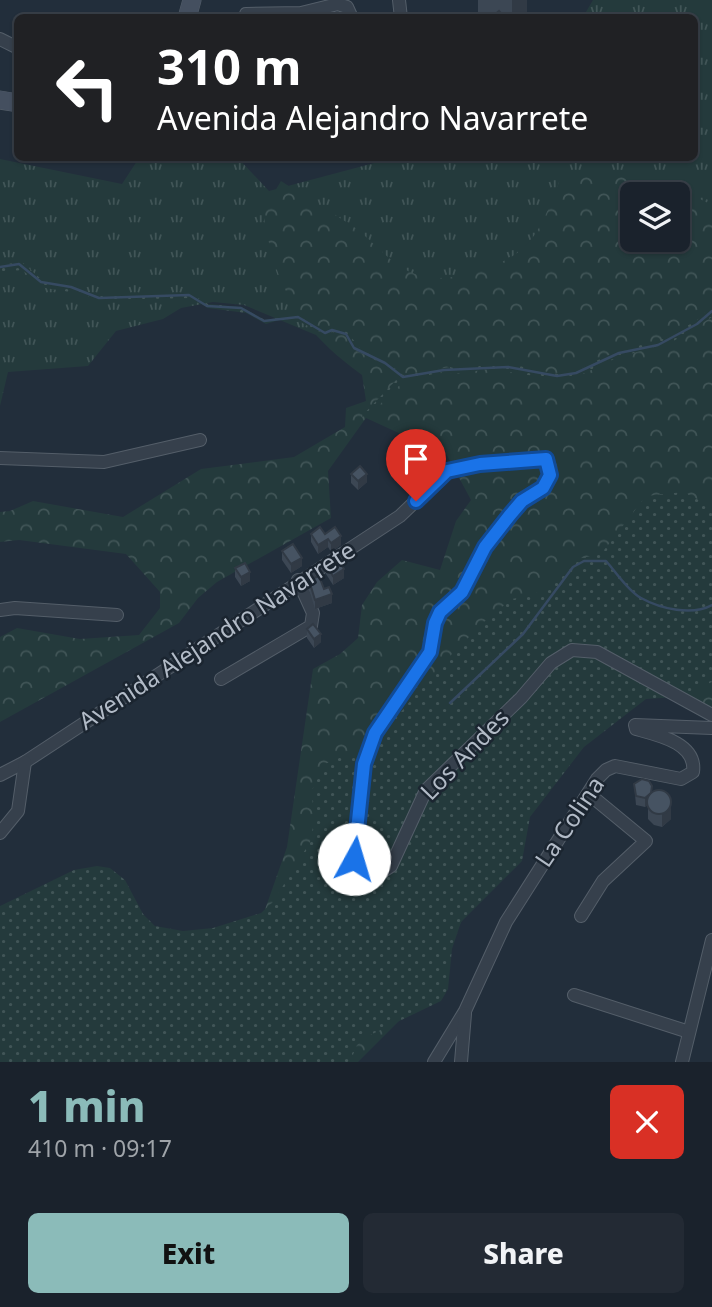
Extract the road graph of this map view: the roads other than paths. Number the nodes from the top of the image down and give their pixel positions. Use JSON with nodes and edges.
{"nodes":[{"id":1,"x":283,"y":14,"type":"edge"},
{"id":2,"x":350,"y":14,"type":"edge"},
{"id":3,"x":200,"y":440,"type":"dead end"},
{"id":4,"x":0,"y":458,"type":"edge"},
{"id":5,"x":546,"y":459,"type":"joint"},
{"id":6,"x":298,"y":580,"type":"junction"},
{"id":7,"x":0,"y":610,"type":"edge"},
{"id":8,"x":117,"y":615,"type":"dead end"},
{"id":9,"x":221,"y":679,"type":"dead end"},
{"id":10,"x":712,"y":715,"type":"edge"},
{"id":11,"x":712,"y":728,"type":"edge"},
{"id":12,"x":25,"y":762,"type":"junction"},
{"id":13,"x":0,"y":775,"type":"edge"},
{"id":14,"x":589,"y":794,"type":"junction"},
{"id":15,"x":0,"y":833,"type":"edge"},
{"id":16,"x":581,"y":916,"type":"dead end"},
{"id":17,"x":712,"y":940,"type":"edge"},
{"id":18,"x":574,"y":995,"type":"dead end"},
{"id":19,"x":465,"y":1011,"type":"junction"},
{"id":20,"x":690,"y":1032,"type":"junction"},
{"id":21,"x":434,"y":1062,"type":"edge"},
{"id":22,"x":461,"y":1062,"type":"edge"},
{"id":23,"x":682,"y":1062,"type":"edge"}],
"edges":[{"from":1,"to":2,"type":"street"},
{"from":3,"to":4,"type":"street"},
{"from":5,"to":6,"type":"street","name":"Avenida Alejandro Navarrete"},
{"from":5,"to":10,"type":"street","name":"Los Andes"},
{"from":6,"to":9,"type":"street"},
{"from":6,"to":12,"type":"street","name":"Avenida Alejandro Navarrete"},
{"from":7,"to":8,"type":"street"},
{"from":11,"to":14,"type":"street","name":"La Colina"},
{"from":12,"to":13,"type":"street","name":"Avenida Alejandro Navarrete"},
{"from":12,"to":15,"type":"street"},
{"from":14,"to":16,"type":"street"},
{"from":14,"to":19,"type":"street","name":"La Colina"},
{"from":17,"to":20,"type":"street"},
{"from":18,"to":20,"type":"street"},
{"from":19,"to":21,"type":"street","name":"La Colina"},
{"from":19,"to":22,"type":"street"},
{"from":20,"to":23,"type":"street"}]}
